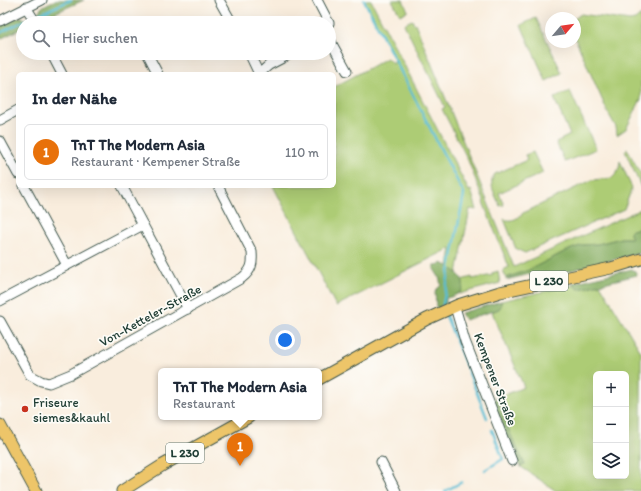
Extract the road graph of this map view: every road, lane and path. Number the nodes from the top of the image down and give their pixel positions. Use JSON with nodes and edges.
{"nodes":[{"id":1,"x":42,"y":0,"type":"edge"},
{"id":2,"x":219,"y":0,"type":"edge"},
{"id":3,"x":317,"y":0,"type":"edge"},
{"id":4,"x":26,"y":7,"type":"junction"},
{"id":5,"x":32,"y":16,"type":"edge"},
{"id":6,"x":228,"y":16,"type":"edge"},
{"id":7,"x":325,"y":16,"type":"edge"},
{"id":8,"x":0,"y":21,"type":"edge"},
{"id":9,"x":336,"y":51,"type":"edge"},
{"id":10,"x":55,"y":60,"type":"edge"},
{"id":11,"x":151,"y":60,"type":"edge"},
{"id":12,"x":252,"y":60,"type":"edge"},
{"id":13,"x":279,"y":60,"type":"edge"},
{"id":14,"x":347,"y":71,"type":"dead end"},
{"id":15,"x":61,"y":72,"type":"edge"},
{"id":16,"x":157,"y":72,"type":"edge"},
{"id":17,"x":258,"y":72,"type":"edge"},
{"id":18,"x":261,"y":72,"type":"edge"},
{"id":19,"x":16,"y":111,"type":"edge"},
{"id":20,"x":0,"y":120,"type":"edge"},
{"id":21,"x":0,"y":141,"type":"edge"},
{"id":22,"x":16,"y":170,"type":"edge"},
{"id":23,"x":25,"y":188,"type":"edge"},
{"id":24,"x":123,"y":188,"type":"edge"},
{"id":25,"x":219,"y":188,"type":"edge"},
{"id":26,"x":143,"y":225,"type":"junction"},
{"id":27,"x":641,"y":259,"type":"edge"},
{"id":28,"x":67,"y":265,"type":"junction"},
{"id":29,"x":0,"y":302,"type":"edge"},
{"id":30,"x":457,"y":306,"type":"junction"},
{"id":31,"x":188,"y":309,"type":"junction"},
{"id":32,"x":0,"y":321,"type":"edge"},
{"id":33,"x":322,"y":376,"type":"edge"},
{"id":34,"x":244,"y":420,"type":"edge"},
{"id":35,"x":0,"y":425,"type":"edge"},
{"id":36,"x":512,"y":461,"type":"dead end"},
{"id":37,"x":380,"y":462,"type":"dead end"},
{"id":38,"x":36,"y":491,"type":"edge"},
{"id":39,"x":122,"y":491,"type":"edge"},
{"id":40,"x":396,"y":491,"type":"edge"}],
"edges":[{"from":1,"to":4,"type":"street"},
{"from":2,"to":6,"type":"street"},
{"from":3,"to":7,"type":"street"},
{"from":4,"to":5,"type":"street"},
{"from":4,"to":8,"type":"street"},
{"from":9,"to":14,"type":"street"},
{"from":10,"to":15,"type":"street"},
{"from":11,"to":16,"type":"street"},
{"from":12,"to":17,"type":"street"},
{"from":13,"to":18,"type":"street"},
{"from":19,"to":20,"type":"street"},
{"from":21,"to":22,"type":"street"},
{"from":23,"to":28,"type":"street"},
{"from":24,"to":26,"type":"street"},
{"from":25,"to":31,"type":"street","name":"Von-Ketteler-Straße"},
{"from":26,"to":28,"type":"street"},
{"from":26,"to":31,"type":"street"},
{"from":27,"to":30,"type":"main road","number":"L 230"},
{"from":28,"to":29,"type":"street"},
{"from":30,"to":33,"type":"main road","number":"L 230"},
{"from":30,"to":36,"type":"street","name":"Kempener Straße"},
{"from":31,"to":32,"type":"street","name":"Von-Ketteler-Straße"},
{"from":34,"to":39,"type":"main road","number":"L 230"},
{"from":35,"to":38,"type":"main road"},
{"from":37,"to":40,"type":"street"}]}
